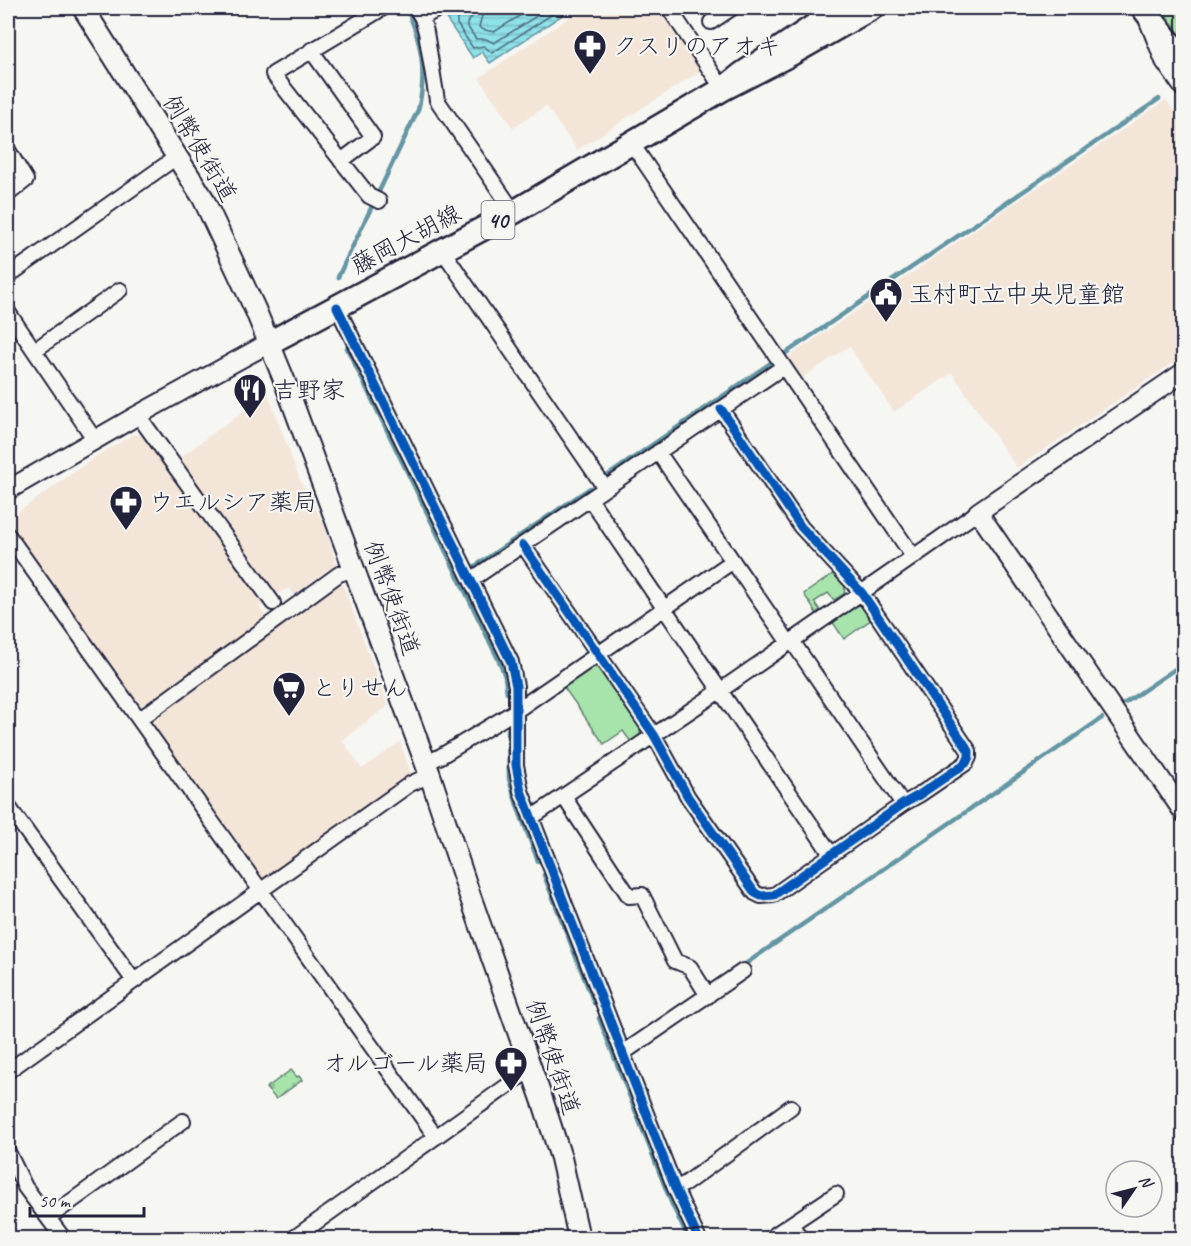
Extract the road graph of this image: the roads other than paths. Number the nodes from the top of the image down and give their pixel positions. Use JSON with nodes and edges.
{"nodes":[{"id":1,"x":83,"y":8,"type":"edge"},
{"id":2,"x":383,"y":8,"type":"edge"},
{"id":3,"x":440,"y":8,"type":"edge"},
{"id":4,"x":669,"y":8,"type":"edge"},
{"id":5,"x":732,"y":8,"type":"edge"},
{"id":6,"x":841,"y":8,"type":"edge"},
{"id":7,"x":852,"y":8,"type":"edge"},
{"id":8,"x":872,"y":8,"type":"edge"},
{"id":9,"x":1144,"y":8,"type":"edge"},
{"id":10,"x":419,"y":13,"type":"edge"},
{"id":11,"x":711,"y":22,"type":"dead end"},
{"id":12,"x":817,"y":24,"type":"junction"},
{"id":13,"x":311,"y":50,"type":"junction"},
{"id":14,"x":1184,"y":61,"type":"edge"},
{"id":15,"x":1184,"y":88,"type":"edge"},
{"id":16,"x":723,"y":89,"type":"junction"},
{"id":17,"x":632,"y":144,"type":"junction"},
{"id":18,"x":8,"y":150,"type":"edge"},
{"id":19,"x":178,"y":156,"type":"junction"},
{"id":20,"x":341,"y":161,"type":"junction"},
{"id":21,"x":8,"y":194,"type":"edge"},
{"id":22,"x":374,"y":199,"type":"dead end"},
{"id":23,"x":514,"y":212,"type":"junction"},
{"id":24,"x":442,"y":251,"type":"junction"},
{"id":25,"x":8,"y":276,"type":"edge"},
{"id":26,"x":120,"y":290,"type":"dead end"},
{"id":27,"x":337,"y":307,"type":"junction"},
{"id":28,"x":8,"y":312,"type":"edge"},
{"id":29,"x":269,"y":343,"type":"junction"},
{"id":30,"x":35,"y":350,"type":"junction"},
{"id":31,"x":783,"y":367,"type":"junction"},
{"id":32,"x":1184,"y":372,"type":"edge"},
{"id":33,"x":721,"y":409,"type":"junction"},
{"id":34,"x":138,"y":415,"type":"junction"},
{"id":35,"x":95,"y":440,"type":"junction"},
{"id":36,"x":658,"y":452,"type":"junction"},
{"id":37,"x":605,"y":488,"type":"junction"},
{"id":38,"x":8,"y":490,"type":"edge"},
{"id":39,"x":590,"y":499,"type":"junction"},
{"id":40,"x":978,"y":512,"type":"junction"},
{"id":41,"x":8,"y":535,"type":"edge"},
{"id":42,"x":523,"y":545,"type":"junction"},
{"id":43,"x":912,"y":555,"type":"junction"},
{"id":44,"x":733,"y":561,"type":"junction"},
{"id":45,"x":355,"y":569,"type":"junction"},
{"id":46,"x":471,"y":580,"type":"junction"},
{"id":47,"x":862,"y":592,"type":"junction"},
{"id":48,"x":273,"y":603,"type":"dead end"},
{"id":49,"x":664,"y":609,"type":"junction"},
{"id":50,"x":790,"y":642,"type":"junction"},
{"id":51,"x":598,"y":654,"type":"junction"},
{"id":52,"x":721,"y":690,"type":"junction"},
{"id":53,"x":517,"y":710,"type":"junction"},
{"id":54,"x":140,"y":719,"type":"junction"},
{"id":55,"x":654,"y":735,"type":"junction"},
{"id":56,"x":428,"y":769,"type":"junction"},
{"id":57,"x":564,"y":796,"type":"junction"},
{"id":58,"x":903,"y":804,"type":"junction"},
{"id":59,"x":8,"y":806,"type":"edge"},
{"id":60,"x":1184,"y":813,"type":"edge"},
{"id":61,"x":531,"y":818,"type":"junction"},
{"id":62,"x":831,"y":854,"type":"junction"},
{"id":63,"x":261,"y":890,"type":"junction"},
{"id":64,"x":743,"y":971,"type":"dead end"},
{"id":65,"x":134,"y":981,"type":"junction"},
{"id":66,"x":708,"y":996,"type":"junction"},
{"id":67,"x":623,"y":1053,"type":"junction"},
{"id":68,"x":8,"y":1071,"type":"edge"},
{"id":69,"x":533,"y":1072,"type":"junction"},
{"id":70,"x":791,"y":1107,"type":"dead end"},
{"id":71,"x":183,"y":1121,"type":"dead end"},
{"id":72,"x":436,"y":1137,"type":"junction"},
{"id":73,"x":8,"y":1152,"type":"edge"},
{"id":74,"x":675,"y":1188,"type":"junction"},
{"id":75,"x":836,"y":1194,"type":"dead end"},
{"id":76,"x":48,"y":1218,"type":"junction"},
{"id":77,"x":791,"y":1225,"type":"junction"},
{"id":78,"x":63,"y":1239,"type":"edge"},
{"id":79,"x":294,"y":1239,"type":"edge"},
{"id":80,"x":579,"y":1239,"type":"edge"},
{"id":81,"x":698,"y":1239,"type":"edge"},
{"id":82,"x":770,"y":1239,"type":"edge"},
{"id":83,"x":801,"y":1239,"type":"edge"}],
"edges":[{"from":1,"to":19,"type":"main road","name":"例幣使街道"},
{"from":2,"to":13,"type":"street"},
{"from":3,"to":10,"type":"street"},
{"from":4,"to":16,"type":"street"},
{"from":5,"to":11,"type":"street"},
{"from":6,"to":12,"type":"main road","name":"藤岡大胡線","number":"40"},
{"from":7,"to":12,"type":"main road"},
{"from":8,"to":16,"type":"main road","name":"藤岡大胡線","number":"40"},
{"from":9,"to":14,"type":"main road"},
{"from":9,"to":15,"type":"street"},
{"from":10,"to":23,"type":"street"},
{"from":12,"to":16,"type":"main road","name":"藤岡大胡線","number":"40"},
{"from":13,"to":20,"type":"street"},
{"from":13,"to":20,"type":"street"},
{"from":16,"to":17,"type":"main road","name":"藤岡大胡線","number":"40"},
{"from":17,"to":23,"type":"main road","name":"藤岡大胡線","number":"40"},
{"from":17,"to":31,"type":"street"},
{"from":18,"to":21,"type":"street"},
{"from":19,"to":25,"type":"street"},
{"from":19,"to":29,"type":"main road","name":"例幣使街道"},
{"from":20,"to":22,"type":"street"},
{"from":23,"to":24,"type":"main road","name":"藤岡大胡線","number":"40"},
{"from":24,"to":27,"type":"main road","name":"藤岡大胡線","number":"40"},
{"from":24,"to":37,"type":"street"},
{"from":26,"to":30,"type":"street"},
{"from":27,"to":29,"type":"main road","name":"藤岡大胡線","number":"40"},
{"from":27,"to":46,"type":"street"},
{"from":28,"to":30,"type":"street"},
{"from":29,"to":34,"type":"street"},
{"from":29,"to":45,"type":"main road","name":"例幣使街道"},
{"from":30,"to":35,"type":"street"},
{"from":31,"to":33,"type":"street"},
{"from":31,"to":43,"type":"street"},
{"from":32,"to":40,"type":"street"},
{"from":33,"to":36,"type":"street"},
{"from":33,"to":47,"type":"street"},
{"from":34,"to":35,"type":"street"},
{"from":34,"to":48,"type":"street"},
{"from":35,"to":38,"type":"street"},
{"from":36,"to":37,"type":"street"},
{"from":36,"to":44,"type":"street"},
{"from":37,"to":39,"type":"street"},
{"from":39,"to":42,"type":"street"},
{"from":39,"to":49,"type":"street"},
{"from":40,"to":43,"type":"street"},
{"from":40,"to":60,"type":"street"},
{"from":41,"to":54,"type":"street"},
{"from":42,"to":46,"type":"street"},
{"from":42,"to":51,"type":"street"},
{"from":43,"to":47,"type":"street"},
{"from":44,"to":49,"type":"street"},
{"from":44,"to":50,"type":"street"},
{"from":45,"to":54,"type":"street"},
{"from":45,"to":56,"type":"main road","name":"例幣使街道"},
{"from":46,"to":53,"type":"street"},
{"from":47,"to":50,"type":"street"},
{"from":47,"to":58,"type":"street"},
{"from":49,"to":51,"type":"street"},
{"from":49,"to":52,"type":"street"},
{"from":50,"to":52,"type":"street"},
{"from":50,"to":58,"type":"street"},
{"from":51,"to":53,"type":"street"},
{"from":51,"to":55,"type":"street"},
{"from":52,"to":55,"type":"street"},
{"from":52,"to":62,"type":"street"},
{"from":53,"to":56,"type":"street"},
{"from":53,"to":61,"type":"street"},
{"from":54,"to":63,"type":"street"},
{"from":55,"to":57,"type":"street"},
{"from":55,"to":62,"type":"street"},
{"from":56,"to":63,"type":"street"},
{"from":56,"to":69,"type":"main road","name":"例幣使街道"},
{"from":57,"to":61,"type":"street"},
{"from":57,"to":66,"type":"street"},
{"from":58,"to":62,"type":"street"},
{"from":59,"to":65,"type":"street"},
{"from":61,"to":67,"type":"street"},
{"from":63,"to":65,"type":"street"},
{"from":63,"to":72,"type":"street"},
{"from":64,"to":66,"type":"street"},
{"from":65,"to":68,"type":"street"},
{"from":66,"to":67,"type":"street"},
{"from":67,"to":74,"type":"street"},
{"from":69,"to":72,"type":"street"},
{"from":69,"to":80,"type":"main road","name":"例幣使街道"},
{"from":70,"to":74,"type":"street"},
{"from":71,"to":76,"type":"street"},
{"from":72,"to":79,"type":"street"},
{"from":73,"to":76,"type":"street"},
{"from":74,"to":81,"type":"street"},
{"from":75,"to":77,"type":"street"},
{"from":76,"to":78,"type":"street"},
{"from":77,"to":82,"type":"street"},
{"from":77,"to":83,"type":"street"}]}
